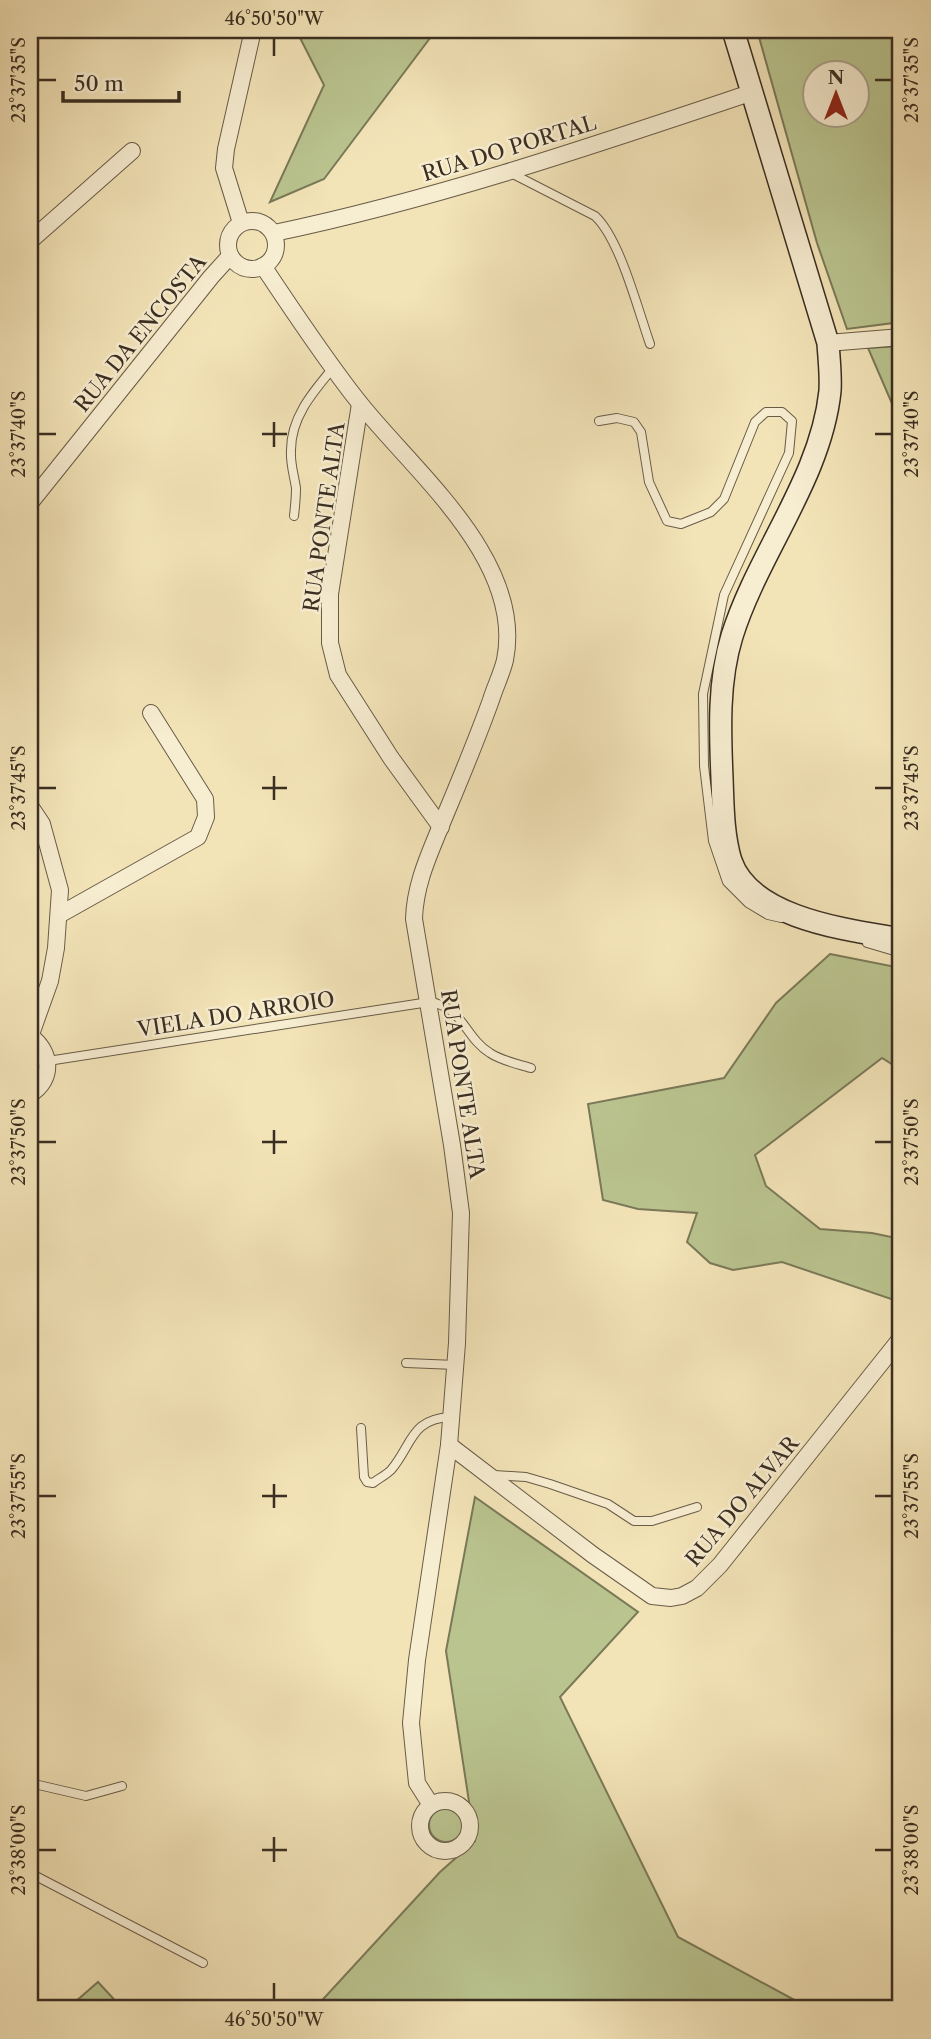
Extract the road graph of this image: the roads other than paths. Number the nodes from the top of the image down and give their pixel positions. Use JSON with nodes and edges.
{"nodes":[{"id":1,"x":253,"y":30,"type":"edge"},
{"id":2,"x":733,"y":30,"type":"edge"},
{"id":3,"x":753,"y":92,"type":"junction"},
{"id":4,"x":132,"y":151,"type":"dead end"},
{"id":5,"x":508,"y":172,"type":"junction"},
{"id":6,"x":241,"y":223,"type":"junction"},
{"id":7,"x":274,"y":233,"type":"junction"},
{"id":8,"x":30,"y":241,"type":"edge"},
{"id":9,"x":230,"y":256,"type":"junction"},
{"id":10,"x":264,"y":267,"type":"junction"},
{"id":11,"x":901,"y":337,"type":"edge"},
{"id":12,"x":828,"y":343,"type":"junction"},
{"id":13,"x":650,"y":344,"type":"dead end"},
{"id":14,"x":333,"y":368,"type":"junction"},
{"id":15,"x":360,"y":404,"type":"junction"},
{"id":16,"x":599,"y":421,"type":"dead end"},
{"id":17,"x":30,"y":503,"type":"edge"},
{"id":18,"x":295,"y":516,"type":"dead end"},
{"id":19,"x":150,"y":713,"type":"dead end"},
{"id":20,"x":30,"y":806,"type":"edge"},
{"id":21,"x":441,"y":827,"type":"junction"},
{"id":22,"x":59,"y":915,"type":"junction"},
{"id":23,"x":901,"y":939,"type":"edge"},
{"id":24,"x":901,"y":953,"type":"edge"},
{"id":25,"x":429,"y":1002,"type":"junction"},
{"id":26,"x":30,"y":1037,"type":"edge"},
{"id":27,"x":48,"y":1061,"type":"junction"},
{"id":28,"x":531,"y":1068,"type":"dead end"},
{"id":29,"x":30,"y":1094,"type":"edge"},
{"id":30,"x":901,"y":1338,"type":"edge"},
{"id":31,"x":406,"y":1363,"type":"dead end"},
{"id":32,"x":456,"y":1365,"type":"junction"},
{"id":33,"x":452,"y":1417,"type":"junction"},
{"id":34,"x":361,"y":1429,"type":"dead end"},
{"id":35,"x":449,"y":1445,"type":"junction"},
{"id":36,"x":489,"y":1475,"type":"junction"},
{"id":37,"x":696,"y":1507,"type":"dead end"},
{"id":38,"x":30,"y":1783,"type":"edge"},
{"id":39,"x":122,"y":1786,"type":"dead end"},
{"id":40,"x":431,"y":1805,"type":"dead end"},
{"id":41,"x":30,"y":1874,"type":"edge"},
{"id":42,"x":203,"y":1963,"type":"dead end"}],
"edges":[{"from":1,"to":6,"type":"street"},
{"from":2,"to":3,"type":"street"},
{"from":3,"to":5,"type":"street","name":"RUA DO PORTAL"},
{"from":3,"to":12,"type":"street"},
{"from":4,"to":8,"type":"street"},
{"from":5,"to":7,"type":"street","name":"RUA DO PORTAL"},
{"from":5,"to":13,"type":"lane"},
{"from":6,"to":7,"type":"street"},
{"from":6,"to":9,"type":"street"},
{"from":7,"to":10,"type":"street"},
{"from":9,"to":10,"type":"street"},
{"from":9,"to":17,"type":"street","name":"RUA DA ENCOSTA"},
{"from":10,"to":14,"type":"street"},
{"from":11,"to":12,"type":"street"},
{"from":12,"to":23,"type":"street"},
{"from":14,"to":15,"type":"street"},
{"from":14,"to":18,"type":"lane"},
{"from":15,"to":21,"type":"street","name":"RUA PONTE ALTA"},
{"from":15,"to":21,"type":"street"},
{"from":16,"to":24,"type":"lane"},
{"from":19,"to":22,"type":"street"},
{"from":20,"to":22,"type":"street"},
{"from":21,"to":25,"type":"street","name":"RUA PONTE ALTA"},
{"from":22,"to":26,"type":"street"},
{"from":25,"to":27,"type":"lane","name":"VIELA DO ARROIO"},
{"from":25,"to":28,"type":"lane"},
{"from":25,"to":32,"type":"street","name":"RUA PONTE ALTA"},
{"from":26,"to":27,"type":"street"},
{"from":27,"to":29,"type":"street"},
{"from":30,"to":36,"type":"street","name":"RUA DO ALVAR"},
{"from":31,"to":32,"type":"lane"},
{"from":32,"to":33,"type":"street","name":"RUA PONTE ALTA"},
{"from":33,"to":34,"type":"lane"},
{"from":33,"to":35,"type":"street","name":"RUA PONTE ALTA"},
{"from":35,"to":36,"type":"street","name":"RUA DO ALVAR"},
{"from":35,"to":40,"type":"street","name":"RUA PONTE ALTA"},
{"from":36,"to":37,"type":"lane"},
{"from":38,"to":39,"type":"lane"},
{"from":41,"to":42,"type":"lane"}]}
